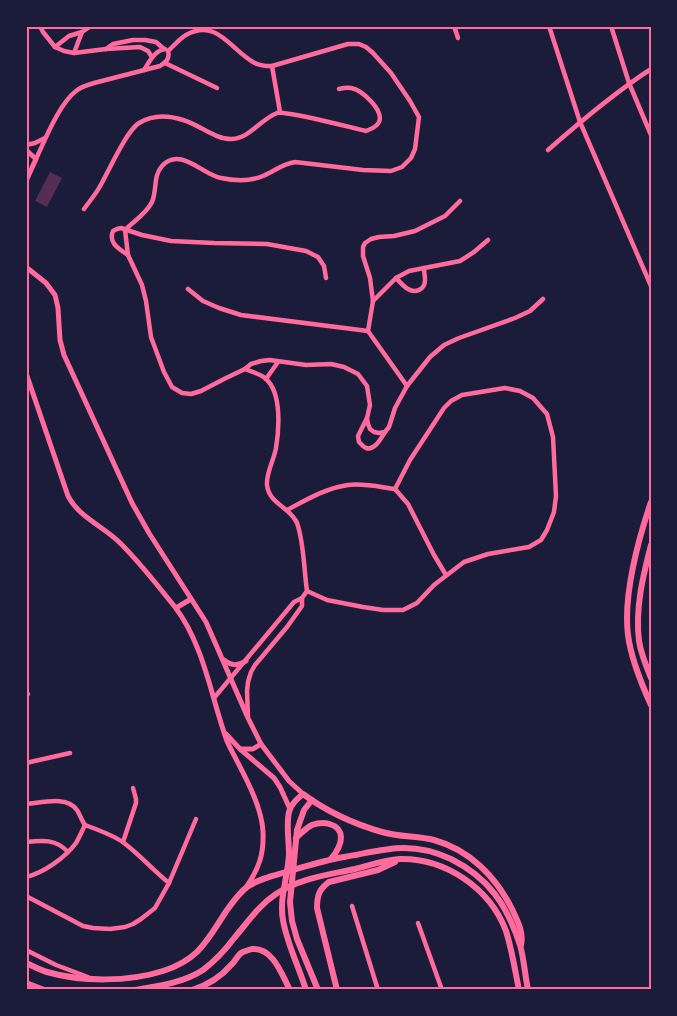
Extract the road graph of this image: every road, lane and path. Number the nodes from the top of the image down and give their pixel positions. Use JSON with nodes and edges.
{"nodes":[{"id":1,"x":40,"y":26,"type":"edge"},
{"id":2,"x":91,"y":26,"type":"edge"},
{"id":3,"x":454,"y":26,"type":"edge"},
{"id":4,"x":549,"y":26,"type":"edge"},
{"id":5,"x":611,"y":26,"type":"edge"},
{"id":6,"x":82,"y":32,"type":"junction"},
{"id":7,"x":458,"y":38,"type":"dead end"},
{"id":8,"x":55,"y":47,"type":"junction"},
{"id":9,"x":106,"y":49,"type":"junction"},
{"id":10,"x":166,"y":50,"type":"junction"},
{"id":11,"x":74,"y":54,"type":"junction"},
{"id":12,"x":152,"y":58,"type":"junction"},
{"id":13,"x":164,"y":63,"type":"junction"},
{"id":14,"x":272,"y":66,"type":"junction"},
{"id":15,"x":651,"y":69,"type":"edge"},
{"id":16,"x":144,"y":70,"type":"junction"},
{"id":17,"x":629,"y":83,"type":"junction"},
{"id":18,"x":217,"y":88,"type":"dead end"},
{"id":19,"x":339,"y":89,"type":"dead end"},
{"id":20,"x":280,"y":112,"type":"junction"},
{"id":21,"x":580,"y":122,"type":"junction"},
{"id":22,"x":651,"y":135,"type":"edge"},
{"id":23,"x":46,"y":137,"type":"junction"},
{"id":24,"x":26,"y":145,"type":"edge"},
{"id":25,"x":26,"y":150,"type":"edge"},
{"id":26,"x":548,"y":150,"type":"dead end"},
{"id":27,"x":36,"y":159,"type":"junction"},
{"id":28,"x":28,"y":169,"type":"edge"},
{"id":29,"x":26,"y":181,"type":"edge"},
{"id":30,"x":460,"y":201,"type":"dead end"},
{"id":31,"x":84,"y":210,"type":"dead end"},
{"id":32,"x":124,"y":230,"type":"junction"},
{"id":33,"x":488,"y":240,"type":"dead end"},
{"id":34,"x":128,"y":255,"type":"junction"},
{"id":35,"x":26,"y":267,"type":"edge"},
{"id":36,"x":424,"y":268,"type":"junction"},
{"id":37,"x":326,"y":278,"type":"dead end"},
{"id":38,"x":396,"y":278,"type":"junction"},
{"id":39,"x":651,"y":286,"type":"edge"},
{"id":40,"x":188,"y":290,"type":"dead end"},
{"id":41,"x":544,"y":299,"type":"dead end"},
{"id":42,"x":374,"y":301,"type":"junction"},
{"id":43,"x":368,"y":331,"type":"junction"},
{"id":44,"x":278,"y":362,"type":"junction"},
{"id":45,"x":245,"y":369,"type":"junction"},
{"id":46,"x":26,"y":373,"type":"edge"},
{"id":47,"x":266,"y":379,"type":"junction"},
{"id":48,"x":407,"y":386,"type":"junction"},
{"id":49,"x":367,"y":418,"type":"junction"},
{"id":50,"x":385,"y":432,"type":"junction"},
{"id":51,"x":394,"y":489,"type":"junction"},
{"id":52,"x":651,"y":502,"type":"edge"},
{"id":53,"x":287,"y":510,"type":"junction"},
{"id":54,"x":651,"y":545,"type":"edge"},
{"id":55,"x":446,"y":575,"type":"junction"},
{"id":56,"x":307,"y":591,"type":"junction"},
{"id":57,"x":302,"y":598,"type":"junction"},
{"id":58,"x":191,"y":599,"type":"junction"},
{"id":59,"x":176,"y":608,"type":"junction"},
{"id":60,"x":223,"y":660,"type":"junction"},
{"id":61,"x":246,"y":661,"type":"junction"},
{"id":62,"x":231,"y":678,"type":"junction"},
{"id":63,"x":651,"y":678,"type":"edge"},
{"id":64,"x":214,"y":698,"type":"junction"},
{"id":65,"x":651,"y":705,"type":"edge"},
{"id":66,"x":248,"y":718,"type":"junction"},
{"id":67,"x":225,"y":734,"type":"junction"},
{"id":68,"x":261,"y":744,"type":"junction"},
{"id":69,"x":240,"y":749,"type":"junction"},
{"id":70,"x":70,"y":753,"type":"dead end"},
{"id":71,"x":26,"y":763,"type":"edge"},
{"id":72,"x":133,"y":788,"type":"dead end"},
{"id":73,"x":303,"y":794,"type":"junction"},
{"id":74,"x":312,"y":800,"type":"junction"},
{"id":75,"x":26,"y":804,"type":"edge"},
{"id":76,"x":290,"y":809,"type":"junction"},
{"id":77,"x":196,"y":819,"type":"dead end"},
{"id":78,"x":84,"y":825,"type":"junction"},
{"id":79,"x":296,"y":838,"type":"junction"},
{"id":80,"x":26,"y":842,"type":"edge"},
{"id":81,"x":123,"y":842,"type":"junction"},
{"id":82,"x":68,"y":852,"type":"junction"},
{"id":83,"x":331,"y":859,"type":"junction"},
{"id":84,"x":401,"y":859,"type":"junction"},
{"id":85,"x":26,"y":877,"type":"edge"},
{"id":86,"x":169,"y":884,"type":"junction"},
{"id":87,"x":246,"y":888,"type":"junction"},
{"id":88,"x":26,"y":896,"type":"edge"},
{"id":89,"x":352,"y":906,"type":"dead end"},
{"id":90,"x":418,"y":923,"type":"dead end"},
{"id":91,"x":520,"y":946,"type":"junction"},
{"id":92,"x":26,"y":950,"type":"edge"},
{"id":93,"x":26,"y":963,"type":"edge"},
{"id":94,"x":94,"y":979,"type":"junction"},
{"id":95,"x":26,"y":983,"type":"edge"},
{"id":96,"x":44,"y":990,"type":"edge"},
{"id":97,"x":134,"y":990,"type":"edge"},
{"id":98,"x":192,"y":990,"type":"edge"},
{"id":99,"x":290,"y":990,"type":"edge"},
{"id":100,"x":306,"y":990,"type":"edge"},
{"id":101,"x":318,"y":990,"type":"edge"},
{"id":102,"x":337,"y":990,"type":"edge"},
{"id":103,"x":378,"y":990,"type":"edge"},
{"id":104,"x":442,"y":990,"type":"edge"},
{"id":105,"x":519,"y":990,"type":"edge"},
{"id":106,"x":528,"y":990,"type":"edge"}],
"edges":[{"from":1,"to":8,"type":"street"},
{"from":2,"to":6,"type":"street"},
{"from":3,"to":7,"type":"street"},
{"from":4,"to":21,"type":"street"},
{"from":5,"to":17,"type":"street"},
{"from":6,"to":8,"type":"street"},
{"from":6,"to":11,"type":"street"},
{"from":8,"to":11,"type":"street"},
{"from":9,"to":10,"type":"street"},
{"from":9,"to":11,"type":"street"},
{"from":9,"to":12,"type":"street"},
{"from":10,"to":12,"type":"street"},
{"from":10,"to":13,"type":"street"},
{"from":10,"to":14,"type":"street"},
{"from":12,"to":16,"type":"street"},
{"from":13,"to":16,"type":"street"},
{"from":13,"to":18,"type":"street"},
{"from":14,"to":20,"type":"street"},
{"from":14,"to":32,"type":"street"},
{"from":15,"to":17,"type":"street"},
{"from":16,"to":23,"type":"street"},
{"from":17,"to":21,"type":"street"},
{"from":17,"to":22,"type":"street"},
{"from":19,"to":20,"type":"street"},
{"from":20,"to":31,"type":"street"},
{"from":21,"to":26,"type":"street"},
{"from":21,"to":39,"type":"street"},
{"from":23,"to":24,"type":"street"},
{"from":23,"to":27,"type":"street"},
{"from":25,"to":27,"type":"street"},
{"from":27,"to":28,"type":"street"},
{"from":28,"to":29,"type":"street"},
{"from":30,"to":42,"type":"street"},
{"from":32,"to":34,"type":"street"},
{"from":32,"to":34,"type":"street"},
{"from":32,"to":37,"type":"street"},
{"from":33,"to":36,"type":"street"},
{"from":34,"to":45,"type":"street"},
{"from":35,"to":58,"type":"street"},
{"from":36,"to":38,"type":"street"},
{"from":36,"to":38,"type":"street"},
{"from":38,"to":42,"type":"street"},
{"from":40,"to":43,"type":"street"},
{"from":41,"to":48,"type":"street"},
{"from":42,"to":43,"type":"street"},
{"from":43,"to":48,"type":"street"},
{"from":44,"to":45,"type":"street"},
{"from":44,"to":47,"type":"street"},
{"from":44,"to":49,"type":"street"},
{"from":45,"to":47,"type":"street"},
{"from":46,"to":59,"type":"street"},
{"from":47,"to":53,"type":"street"},
{"from":48,"to":50,"type":"street"},
{"from":49,"to":50,"type":"street"},
{"from":49,"to":50,"type":"street"},
{"from":51,"to":53,"type":"street"},
{"from":51,"to":55,"type":"street"},
{"from":51,"to":55,"type":"street"},
{"from":52,"to":65,"type":"main road"},
{"from":53,"to":56,"type":"street"},
{"from":54,"to":63,"type":"main road"},
{"from":55,"to":56,"type":"street"},
{"from":56,"to":57,"type":"street"},
{"from":57,"to":61,"type":"street"},
{"from":57,"to":66,"type":"street"},
{"from":58,"to":59,"type":"street"},
{"from":58,"to":60,"type":"street"},
{"from":59,"to":64,"type":"street"},
{"from":60,"to":61,"type":"street"},
{"from":60,"to":62,"type":"street"},
{"from":61,"to":62,"type":"street"},
{"from":62,"to":64,"type":"street"},
{"from":62,"to":66,"type":"street"},
{"from":64,"to":67,"type":"street"},
{"from":66,"to":68,"type":"street"},
{"from":67,"to":69,"type":"street"},
{"from":67,"to":87,"type":"street"},
{"from":68,"to":69,"type":"street"},
{"from":68,"to":73,"type":"street"},
{"from":69,"to":76,"type":"street"},
{"from":70,"to":71,"type":"street"},
{"from":72,"to":81,"type":"street"},
{"from":73,"to":74,"type":"main road"},
{"from":73,"to":76,"type":"main road"},
{"from":74,"to":79,"type":"main road"},
{"from":74,"to":91,"type":"main road"},
{"from":75,"to":78,"type":"street"},
{"from":76,"to":100,"type":"main road"},
{"from":77,"to":86,"type":"street"},
{"from":78,"to":81,"type":"street"},
{"from":78,"to":82,"type":"street"},
{"from":79,"to":83,"type":"main road"},
{"from":79,"to":101,"type":"main road"},
{"from":80,"to":82,"type":"street"},
{"from":81,"to":86,"type":"street"},
{"from":82,"to":85,"type":"street"},
{"from":83,"to":87,"type":"main road"},
{"from":83,"to":91,"type":"main road"},
{"from":84,"to":97,"type":"main road"},
{"from":84,"to":102,"type":"main road"},
{"from":84,"to":105,"type":"main road"},
{"from":86,"to":88,"type":"street"},
{"from":87,"to":94,"type":"main road"},
{"from":89,"to":103,"type":"street"},
{"from":90,"to":104,"type":"street"},
{"from":91,"to":106,"type":"main road"},
{"from":92,"to":94,"type":"street"},
{"from":93,"to":94,"type":"main road"},
{"from":95,"to":96,"type":"main road"},
{"from":98,"to":99,"type":"main road"}]}
